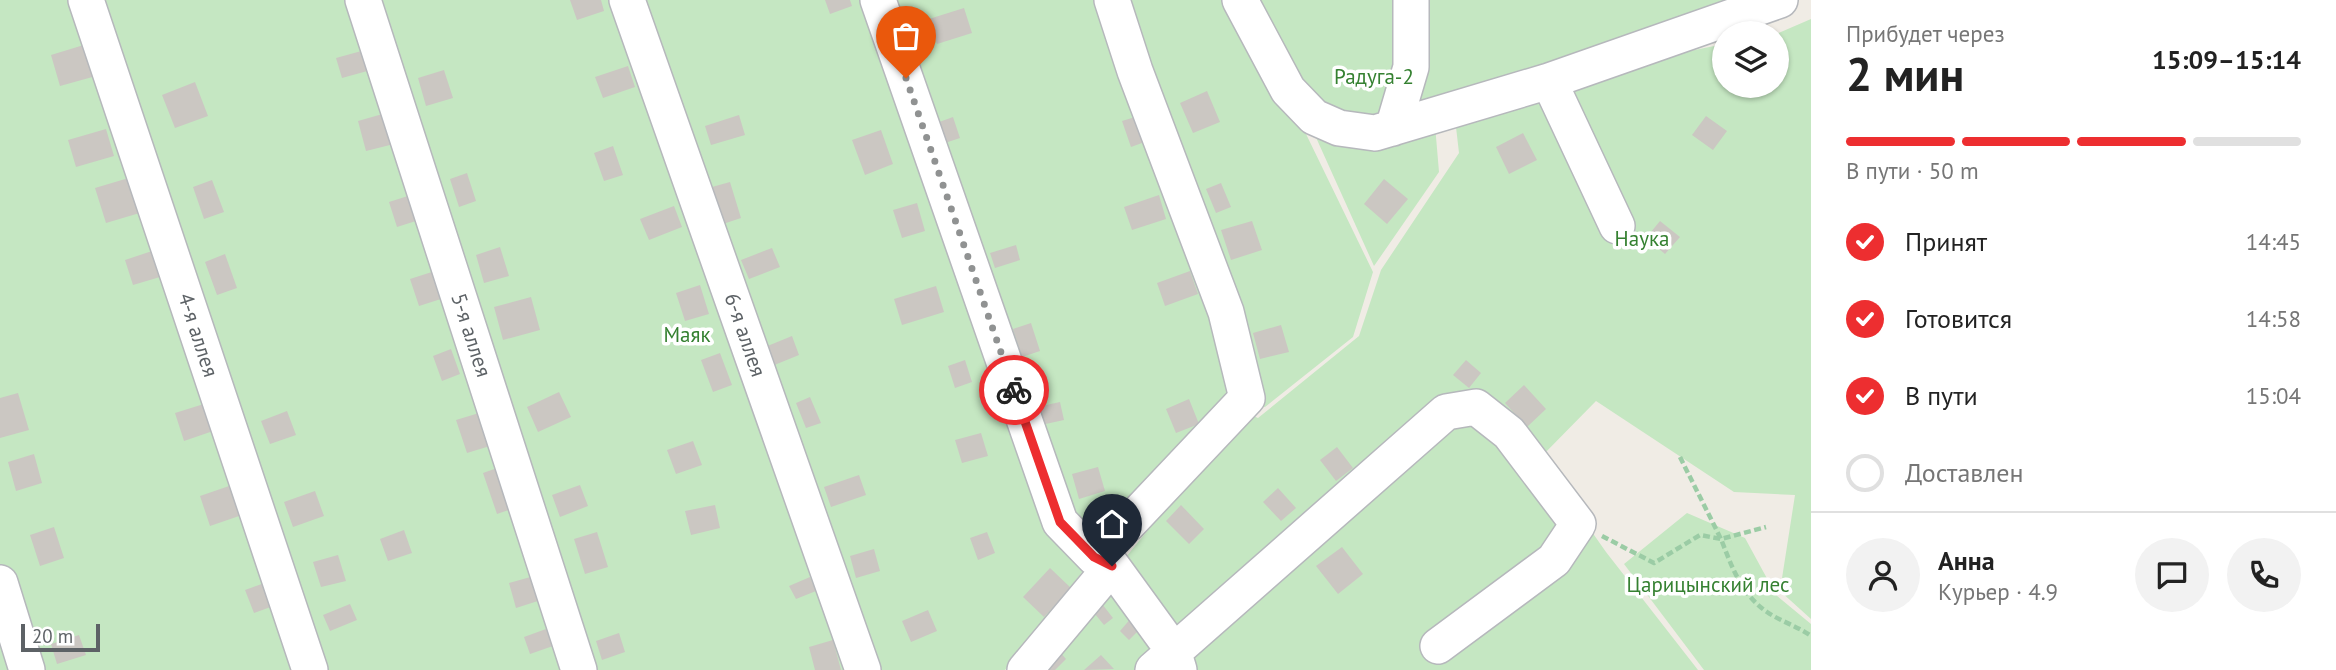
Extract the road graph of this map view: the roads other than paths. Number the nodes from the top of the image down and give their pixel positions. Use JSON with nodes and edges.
{"nodes":[{"id":1,"x":86,"y":0,"type":"edge"},
{"id":2,"x":363,"y":0,"type":"edge"},
{"id":3,"x":627,"y":0,"type":"edge"},
{"id":4,"x":878,"y":0,"type":"edge"},
{"id":5,"x":1112,"y":0,"type":"edge"},
{"id":6,"x":1240,"y":0,"type":"edge"},
{"id":7,"x":1411,"y":0,"type":"edge"},
{"id":8,"x":1780,"y":0,"type":"edge"},
{"id":9,"x":1549,"y":81,"type":"junction"},
{"id":10,"x":1393,"y":128,"type":"junction"},
{"id":11,"x":1618,"y":226,"type":"dead end"},
{"id":12,"x":1128,"y":524,"type":"dead end"},
{"id":13,"x":1112,"y":566,"type":"junction"},
{"id":14,"x":0,"y":583,"type":"edge"},
{"id":15,"x":1438,"y":646,"type":"dead end"},
{"id":16,"x":1169,"y":663,"type":"edge"},
{"id":17,"x":27,"y":670,"type":"edge"},
{"id":18,"x":310,"y":670,"type":"edge"},
{"id":19,"x":579,"y":670,"type":"edge"},
{"id":20,"x":863,"y":670,"type":"edge"},
{"id":21,"x":1025,"y":670,"type":"edge"}],
"edges":[{"from":1,"to":18,"type":"street","name":"4-я аллея"},
{"from":2,"to":19,"type":"street","name":"5-я аллея"},
{"from":3,"to":20,"type":"street","name":"6-я аллея"},
{"from":4,"to":13,"type":"street"},
{"from":5,"to":12,"type":"street"},
{"from":6,"to":10,"type":"street"},
{"from":7,"to":10,"type":"street"},
{"from":8,"to":9,"type":"street"},
{"from":9,"to":10,"type":"street"},
{"from":9,"to":11,"type":"street"},
{"from":13,"to":16,"type":"street"},
{"from":13,"to":21,"type":"street"},
{"from":14,"to":17,"type":"street"},
{"from":15,"to":16,"type":"street"}]}
